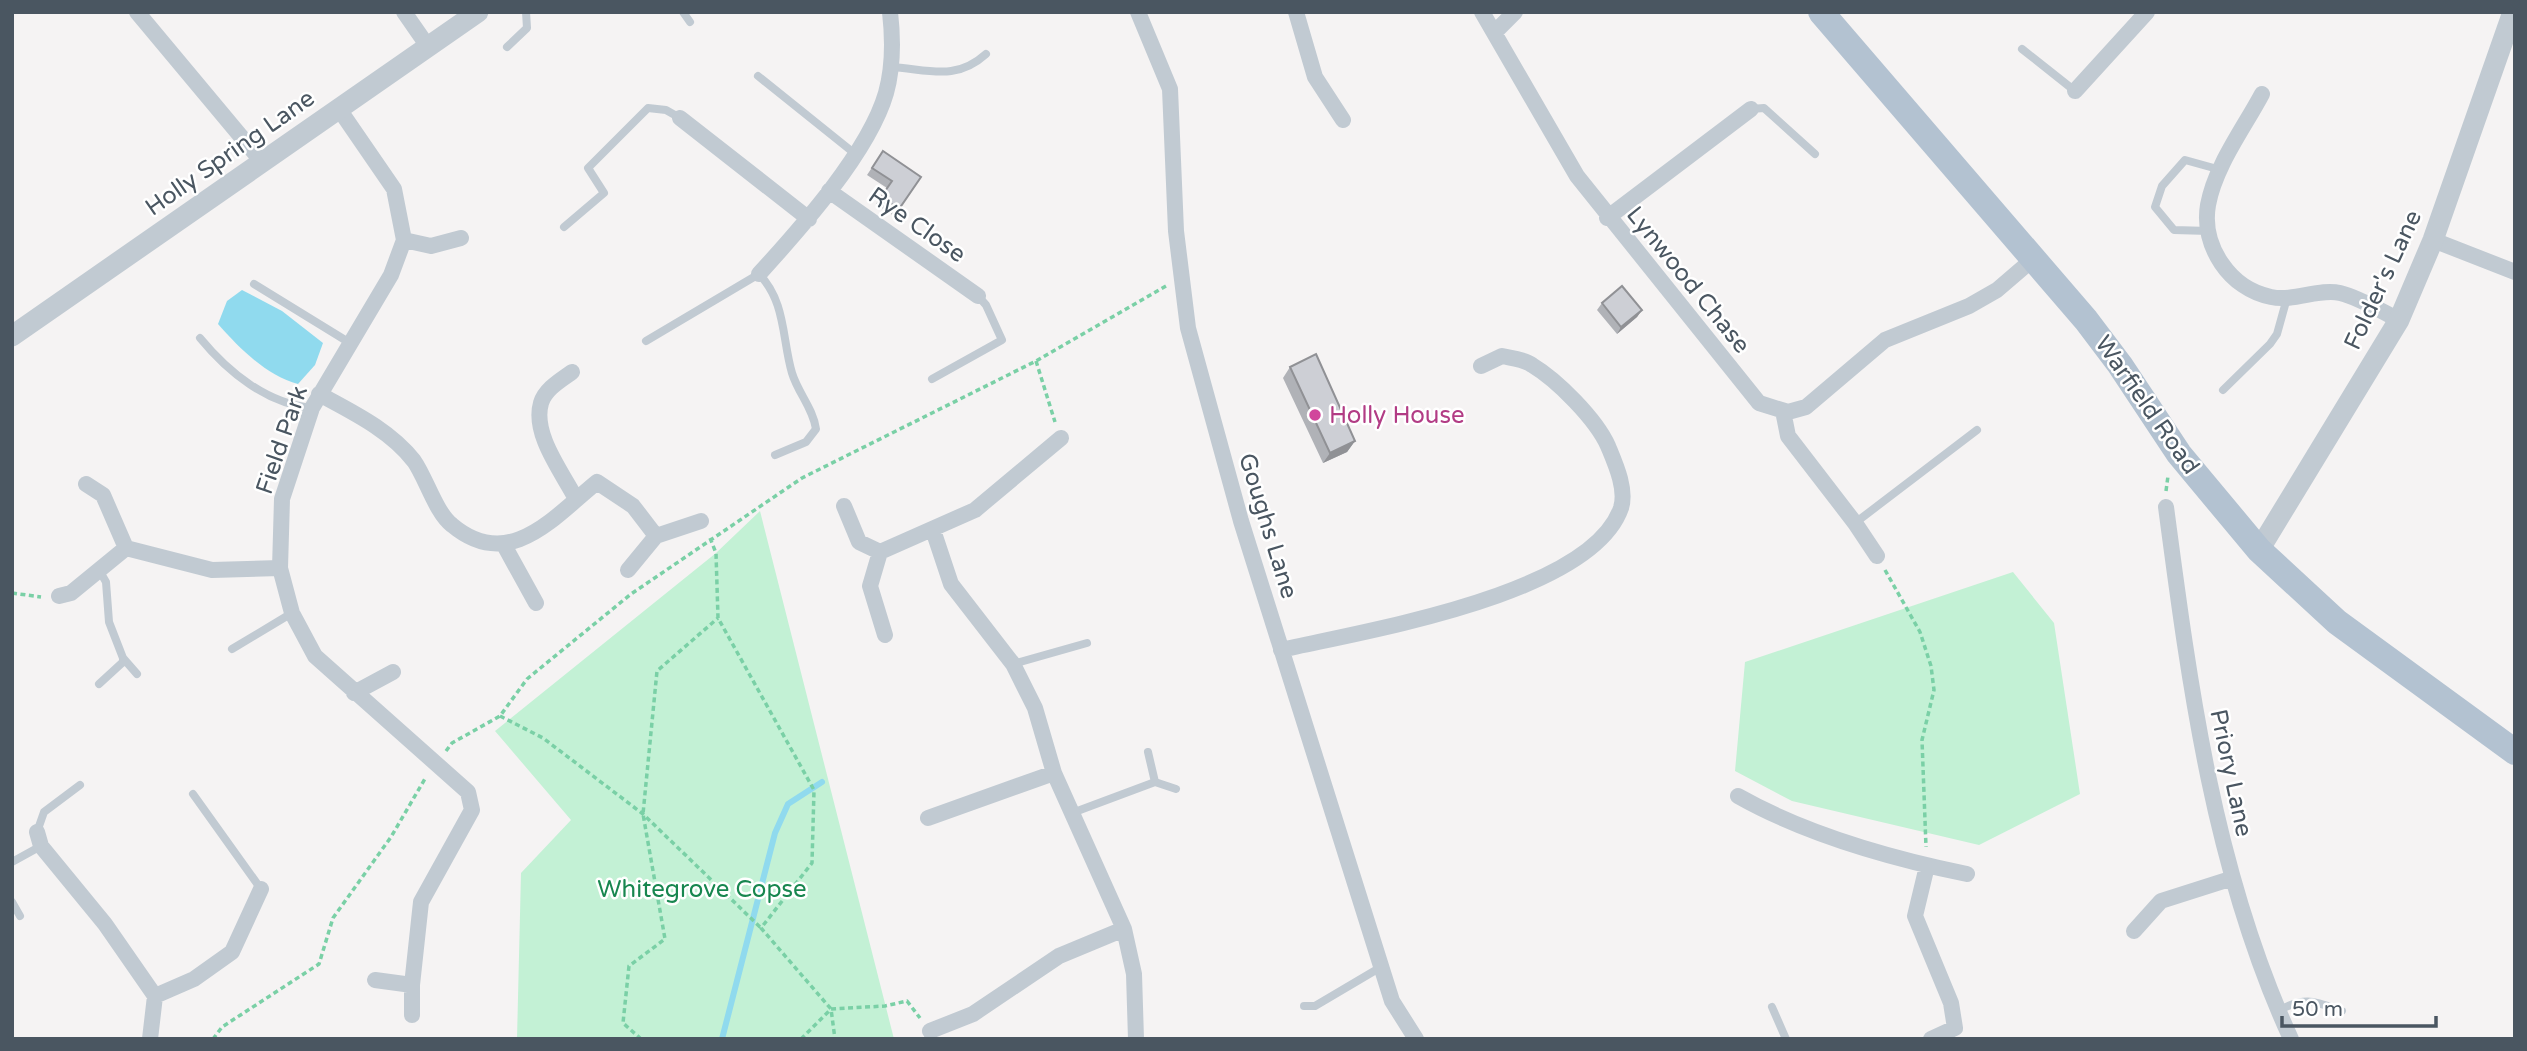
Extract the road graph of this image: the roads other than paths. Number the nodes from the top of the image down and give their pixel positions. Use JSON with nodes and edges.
{"nodes":[{"id":1,"x":137,"y":12,"type":"edge"},
{"id":2,"x":404,"y":12,"type":"edge"},
{"id":3,"x":478,"y":12,"type":"edge"},
{"id":4,"x":526,"y":12,"type":"edge"},
{"id":5,"x":683,"y":12,"type":"edge"},
{"id":6,"x":890,"y":12,"type":"edge"},
{"id":7,"x":1138,"y":12,"type":"edge"},
{"id":8,"x":1296,"y":12,"type":"edge"},
{"id":9,"x":1482,"y":12,"type":"edge"},
{"id":10,"x":1515,"y":12,"type":"edge"},
{"id":11,"x":1821,"y":12,"type":"edge"},
{"id":12,"x":2147,"y":12,"type":"edge"},
{"id":13,"x":2513,"y":12,"type":"edge"},
{"id":14,"x":690,"y":22,"type":"dead end"},
{"id":15,"x":1495,"y":32,"type":"junction"},
{"id":16,"x":507,"y":47,"type":"dead end"},
{"id":17,"x":429,"y":48,"type":"junction"},
{"id":18,"x":2022,"y":49,"type":"dead end"},
{"id":19,"x":986,"y":54,"type":"dead end"},
{"id":20,"x":890,"y":67,"type":"junction"},
{"id":21,"x":758,"y":76,"type":"dead end"},
{"id":22,"x":2075,"y":91,"type":"joint"},
{"id":23,"x":2262,"y":94,"type":"dead end"},
{"id":24,"x":1751,"y":108,"type":"joint"},
{"id":25,"x":339,"y":109,"type":"junction"},
{"id":26,"x":680,"y":118,"type":"joint"},
{"id":27,"x":1343,"y":120,"type":"dead end"},
{"id":28,"x":854,"y":153,"type":"junction"},
{"id":29,"x":1815,"y":154,"type":"dead end"},
{"id":30,"x":263,"y":163,"type":"junction"},
{"id":31,"x":2221,"y":170,"type":"junction"},
{"id":32,"x":830,"y":191,"type":"junction"},
{"id":33,"x":1607,"y":218,"type":"junction"},
{"id":34,"x":809,"y":219,"type":"junction"},
{"id":35,"x":564,"y":227,"type":"dead end"},
{"id":36,"x":2209,"y":231,"type":"junction"},
{"id":37,"x":461,"y":238,"type":"dead end"},
{"id":38,"x":404,"y":240,"type":"junction"},
{"id":39,"x":2433,"y":240,"type":"junction"},
{"id":40,"x":2032,"y":260,"type":"junction"},
{"id":41,"x":2515,"y":272,"type":"edge"},
{"id":42,"x":759,"y":274,"type":"junction"},
{"id":43,"x":254,"y":284,"type":"dead end"},
{"id":44,"x":978,"y":296,"type":"joint"},
{"id":45,"x":2287,"y":298,"type":"junction"},
{"id":46,"x":2399,"y":320,"type":"junction"},
{"id":47,"x":12,"y":337,"type":"edge"},
{"id":48,"x":200,"y":338,"type":"dead end"},
{"id":49,"x":646,"y":341,"type":"dead end"},
{"id":50,"x":350,"y":343,"type":"junction"},
{"id":51,"x":1481,"y":366,"type":"dead end"},
{"id":52,"x":572,"y":372,"type":"dead end"},
{"id":53,"x":932,"y":379,"type":"dead end"},
{"id":54,"x":2223,"y":390,"type":"dead end"},
{"id":55,"x":315,"y":401,"type":"junction"},
{"id":56,"x":1783,"y":411,"type":"junction"},
{"id":57,"x":1978,"y":430,"type":"dead end"},
{"id":58,"x":1061,"y":438,"type":"road end"},
{"id":59,"x":775,"y":455,"type":"dead end"},
{"id":60,"x":86,"y":484,"type":"dead end"},
{"id":61,"x":576,"y":499,"type":"junction"},
{"id":62,"x":844,"y":506,"type":"dead end"},
{"id":63,"x":2166,"y":507,"type":"dead end"},
{"id":64,"x":701,"y":521,"type":"dead end"},
{"id":65,"x":1855,"y":523,"type":"junction"},
{"id":66,"x":933,"y":530,"type":"junction"},
{"id":67,"x":656,"y":536,"type":"junction"},
{"id":68,"x":504,"y":545,"type":"junction"},
{"id":69,"x":126,"y":548,"type":"junction"},
{"id":70,"x":2259,"y":550,"type":"junction"},
{"id":71,"x":880,"y":552,"type":"junction"},
{"id":72,"x":1877,"y":556,"type":"road end"},
{"id":73,"x":280,"y":568,"type":"junction"},
{"id":74,"x":99,"y":570,"type":"junction"},
{"id":75,"x":628,"y":570,"type":"dead end"},
{"id":76,"x":59,"y":596,"type":"road end"},
{"id":77,"x":536,"y":603,"type":"dead end"},
{"id":78,"x":292,"y":613,"type":"junction"},
{"id":79,"x":885,"y":635,"type":"dead end"},
{"id":80,"x":1087,"y":643,"type":"dead end"},
{"id":81,"x":232,"y":649,"type":"dead end"},
{"id":82,"x":1281,"y":650,"type":"junction"},
{"id":83,"x":123,"y":658,"type":"junction"},
{"id":84,"x":1013,"y":664,"type":"junction"},
{"id":85,"x":393,"y":672,"type":"dead end"},
{"id":86,"x":138,"y":674,"type":"dead end"},
{"id":87,"x":99,"y":684,"type":"dead end"},
{"id":88,"x":354,"y":693,"type":"junction"},
{"id":89,"x":1148,"y":752,"type":"dead end"},
{"id":90,"x":2515,"y":752,"type":"edge"},
{"id":91,"x":1054,"y":773,"type":"junction"},
{"id":92,"x":1155,"y":782,"type":"junction"},
{"id":93,"x":80,"y":785,"type":"dead end"},
{"id":94,"x":1176,"y":789,"type":"dead end"},
{"id":95,"x":193,"y":794,"type":"dead end"},
{"id":96,"x":1738,"y":796,"type":"dead end"},
{"id":97,"x":1072,"y":813,"type":"junction"},
{"id":98,"x":928,"y":818,"type":"dead end"},
{"id":99,"x":39,"y":839,"type":"junction"},
{"id":100,"x":12,"y":862,"type":"edge"},
{"id":101,"x":1927,"y":866,"type":"junction"},
{"id":102,"x":1967,"y":874,"type":"dead end"},
{"id":103,"x":2230,"y":879,"type":"junction"},
{"id":104,"x":261,"y":889,"type":"joint"},
{"id":105,"x":12,"y":902,"type":"edge"},
{"id":106,"x":20,"y":916,"type":"dead end"},
{"id":107,"x":1124,"y":929,"type":"junction"},
{"id":108,"x":2134,"y":931,"type":"dead end"},
{"id":109,"x":1381,"y":967,"type":"junction"},
{"id":110,"x":375,"y":980,"type":"dead end"},
{"id":111,"x":412,"y":985,"type":"junction"},
{"id":112,"x":155,"y":996,"type":"junction"},
{"id":113,"x":1304,"y":1006,"type":"dead end"},
{"id":114,"x":1772,"y":1007,"type":"dead end"},
{"id":115,"x":2278,"y":1011,"type":"junction"},
{"id":116,"x":2342,"y":1011,"type":"dead end"},
{"id":117,"x":412,"y":1015,"type":"dead end"},
{"id":118,"x":930,"y":1031,"type":"road end"},
{"id":119,"x":150,"y":1039,"type":"edge"},
{"id":120,"x":1136,"y":1039,"type":"edge"},
{"id":121,"x":1416,"y":1039,"type":"edge"},
{"id":122,"x":1786,"y":1039,"type":"edge"},
{"id":123,"x":1931,"y":1039,"type":"edge"},
{"id":124,"x":2291,"y":1039,"type":"edge"}],
"edges":[{"from":1,"to":30,"type":"street"},
{"from":2,"to":17,"type":"street"},
{"from":3,"to":17,"type":"street","name":"Holly Spring Lane"},
{"from":4,"to":16,"type":"lane"},
{"from":5,"to":14,"type":"lane"},
{"from":6,"to":20,"type":"street"},
{"from":7,"to":82,"type":"street","name":"Goughs Lane"},
{"from":8,"to":27,"type":"street"},
{"from":9,"to":15,"type":"street","name":"Lynwood Chase"},
{"from":10,"to":15,"type":"street"},
{"from":11,"to":40,"type":"main road","name":"Warfield Road"},
{"from":12,"to":22,"type":"street"},
{"from":13,"to":39,"type":"street","name":"Folder's Lane"},
{"from":15,"to":33,"type":"street","name":"Lynwood Chase"},
{"from":17,"to":25,"type":"street","name":"Holly Spring Lane"},
{"from":18,"to":22,"type":"lane"},
{"from":19,"to":20,"type":"lane"},
{"from":20,"to":28,"type":"street"},
{"from":21,"to":28,"type":"lane"},
{"from":23,"to":31,"type":"street"},
{"from":24,"to":29,"type":"lane"},
{"from":24,"to":33,"type":"street"},
{"from":25,"to":30,"type":"street","name":"Holly Spring Lane"},
{"from":25,"to":38,"type":"street"},
{"from":26,"to":34,"type":"street"},
{"from":26,"to":35,"type":"lane"},
{"from":28,"to":32,"type":"street"},
{"from":30,"to":47,"type":"street","name":"Holly Spring Lane"},
{"from":31,"to":36,"type":"street"},
{"from":31,"to":36,"type":"lane"},
{"from":32,"to":34,"type":"street"},
{"from":32,"to":44,"type":"street","name":"Rye Close"},
{"from":33,"to":56,"type":"street","name":"Lynwood Chase"},
{"from":34,"to":42,"type":"street"},
{"from":36,"to":45,"type":"street"},
{"from":37,"to":38,"type":"street"},
{"from":38,"to":50,"type":"street","name":"Field Park"},
{"from":39,"to":41,"type":"street"},
{"from":39,"to":46,"type":"street","name":"Folder's Lane"},
{"from":40,"to":56,"type":"street"},
{"from":40,"to":70,"type":"main road","name":"Warfield Road"},
{"from":42,"to":49,"type":"lane"},
{"from":42,"to":59,"type":"lane"},
{"from":43,"to":50,"type":"lane"},
{"from":44,"to":53,"type":"lane"},
{"from":45,"to":46,"type":"street"},
{"from":45,"to":54,"type":"lane"},
{"from":46,"to":70,"type":"street","name":"Folder's Lane"},
{"from":48,"to":55,"type":"lane"},
{"from":50,"to":55,"type":"street","name":"Field Park"},
{"from":51,"to":82,"type":"street"},
{"from":52,"to":61,"type":"street"},
{"from":55,"to":68,"type":"street"},
{"from":55,"to":73,"type":"street","name":"Field Park"},
{"from":56,"to":65,"type":"street"},
{"from":57,"to":65,"type":"lane"},
{"from":58,"to":66,"type":"street"},
{"from":60,"to":69,"type":"street"},
{"from":61,"to":67,"type":"street"},
{"from":61,"to":68,"type":"street"},
{"from":62,"to":71,"type":"street"},
{"from":63,"to":103,"type":"street","name":"Priory Lane"},
{"from":64,"to":67,"type":"street"},
{"from":65,"to":72,"type":"street"},
{"from":66,"to":71,"type":"street"},
{"from":66,"to":84,"type":"street"},
{"from":67,"to":75,"type":"street"},
{"from":68,"to":77,"type":"street"},
{"from":69,"to":73,"type":"street"},
{"from":69,"to":74,"type":"street"},
{"from":70,"to":90,"type":"main road","name":"Warfield Road"},
{"from":71,"to":79,"type":"street"},
{"from":73,"to":78,"type":"street","name":"Field Park"},
{"from":74,"to":76,"type":"street"},
{"from":74,"to":83,"type":"lane"},
{"from":78,"to":81,"type":"lane"},
{"from":78,"to":88,"type":"street","name":"Field Park"},
{"from":80,"to":84,"type":"lane"},
{"from":82,"to":109,"type":"street","name":"Goughs Lane"},
{"from":83,"to":86,"type":"lane"},
{"from":83,"to":87,"type":"lane"},
{"from":84,"to":91,"type":"street"},
{"from":85,"to":88,"type":"street"},
{"from":88,"to":111,"type":"street","name":"Field Park"},
{"from":89,"to":92,"type":"lane"},
{"from":91,"to":97,"type":"street"},
{"from":91,"to":98,"type":"street"},
{"from":92,"to":94,"type":"lane"},
{"from":92,"to":97,"type":"lane"},
{"from":93,"to":99,"type":"lane"},
{"from":95,"to":104,"type":"lane"},
{"from":96,"to":101,"type":"street"},
{"from":97,"to":107,"type":"street"},
{"from":99,"to":100,"type":"lane"},
{"from":99,"to":112,"type":"street"},
{"from":101,"to":102,"type":"street"},
{"from":101,"to":123,"type":"street"},
{"from":103,"to":108,"type":"street"},
{"from":103,"to":115,"type":"street","name":"Priory Lane"},
{"from":104,"to":112,"type":"street"},
{"from":105,"to":106,"type":"lane"},
{"from":107,"to":118,"type":"street"},
{"from":107,"to":120,"type":"street"},
{"from":109,"to":113,"type":"lane"},
{"from":109,"to":121,"type":"street","name":"Goughs Lane"},
{"from":110,"to":111,"type":"street"},
{"from":111,"to":117,"type":"street","name":"Field Park"},
{"from":112,"to":119,"type":"street"},
{"from":114,"to":122,"type":"lane"},
{"from":115,"to":116,"type":"lane"},
{"from":115,"to":124,"type":"street","name":"Priory Lane"}]}
